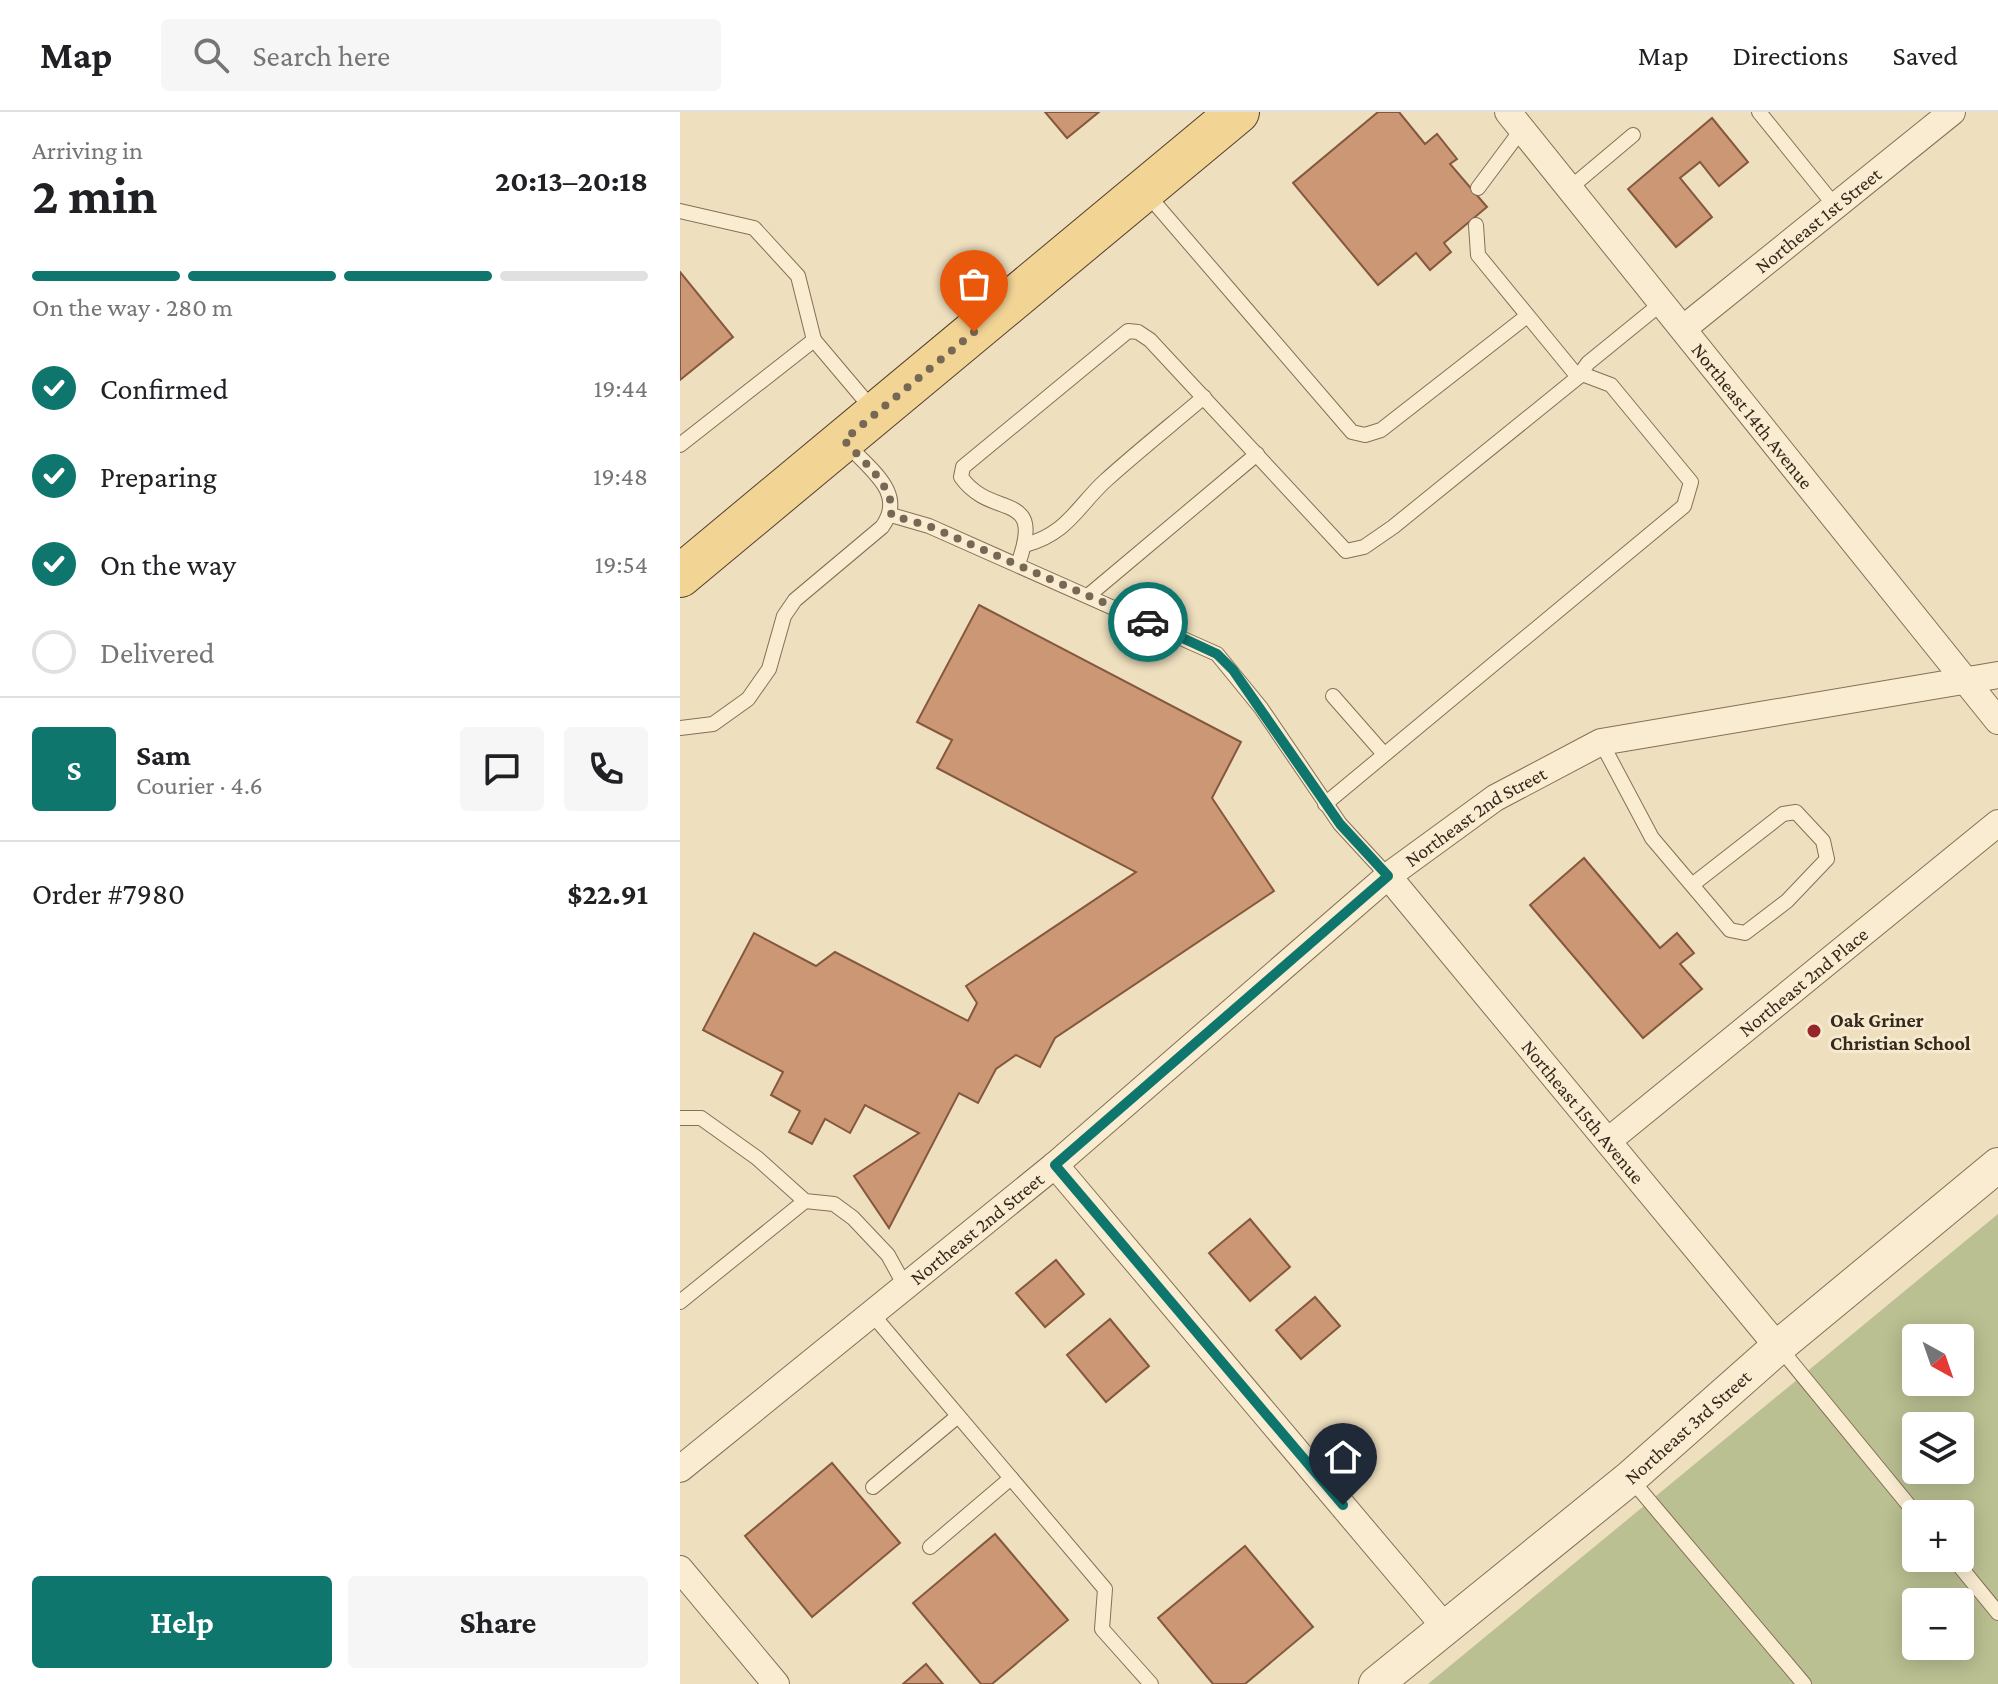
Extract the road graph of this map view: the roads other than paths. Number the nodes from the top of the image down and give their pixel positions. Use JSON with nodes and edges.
{"nodes":[{"id":1,"x":1238,"y":112,"type":"edge"},
{"id":2,"x":1759,"y":112,"type":"edge"},
{"id":3,"x":1952,"y":112,"type":"edge"},
{"id":4,"x":1515,"y":120,"type":"edge"},
{"id":5,"x":1633,"y":135,"type":"dead end"},
{"id":6,"x":1478,"y":188,"type":"dead end"},
{"id":7,"x":1570,"y":188,"type":"junction"},
{"id":8,"x":1144,"y":190,"type":"junction"},
{"id":9,"x":1835,"y":206,"type":"junction"},
{"id":10,"x":680,"y":211,"type":"edge"},
{"id":11,"x":1476,"y":225,"type":"dead end"},
{"id":12,"x":1663,"y":302,"type":"junction"},
{"id":13,"x":1527,"y":316,"type":"junction"},
{"id":14,"x":1684,"y":328,"type":"junction"},
{"id":15,"x":814,"y":340,"type":"junction"},
{"id":16,"x":1578,"y":377,"type":"junction"},
{"id":17,"x":1204,"y":397,"type":"junction"},
{"id":18,"x":876,"y":413,"type":"junction"},
{"id":19,"x":844,"y":440,"type":"junction"},
{"id":20,"x":680,"y":445,"type":"edge"},
{"id":21,"x":1257,"y":454,"type":"junction"},
{"id":22,"x":891,"y":515,"type":"junction"},
{"id":23,"x":1025,"y":545,"type":"junction"},
{"id":24,"x":1018,"y":564,"type":"junction"},
{"id":25,"x":680,"y":576,"type":"edge"},
{"id":26,"x":1089,"y":595,"type":"junction"},
{"id":27,"x":1998,"y":675,"type":"edge"},
{"id":28,"x":1965,"y":683,"type":"junction"},
{"id":29,"x":1333,"y":696,"type":"dead end"},
{"id":30,"x":1998,"y":721,"type":"edge"},
{"id":31,"x":680,"y":728,"type":"edge"},
{"id":32,"x":1601,"y":742,"type":"junction"},
{"id":33,"x":1383,"y":753,"type":"junction"},
{"id":34,"x":1325,"y":804,"type":"junction"},
{"id":35,"x":1998,"y":823,"type":"edge"},
{"id":36,"x":1388,"y":876,"type":"junction"},
{"id":37,"x":1692,"y":885,"type":"junction"},
{"id":38,"x":680,"y":1118,"type":"edge"},
{"id":39,"x":1608,"y":1141,"type":"junction"},
{"id":40,"x":1055,"y":1165,"type":"junction"},
{"id":41,"x":1998,"y":1165,"type":"edge"},
{"id":42,"x":805,"y":1201,"type":"junction"},
{"id":43,"x":905,"y":1286,"type":"junction"},
{"id":44,"x":680,"y":1302,"type":"edge"},
{"id":45,"x":872,"y":1314,"type":"junction"},
{"id":46,"x":1778,"y":1347,"type":"junction"},
{"id":47,"x":958,"y":1416,"type":"junction"},
{"id":48,"x":680,"y":1469,"type":"edge"},
{"id":49,"x":1011,"y":1478,"type":"junction"},
{"id":50,"x":1630,"y":1478,"type":"junction"},
{"id":51,"x":873,"y":1487,"type":"dead end"},
{"id":52,"x":1904,"y":1500,"type":"edge"},
{"id":53,"x":930,"y":1547,"type":"dead end"},
{"id":54,"x":680,"y":1569,"type":"edge"},
{"id":55,"x":1964,"y":1572,"type":"edge"},
{"id":56,"x":1998,"y":1613,"type":"edge"},
{"id":57,"x":1445,"y":1627,"type":"junction"},
{"id":58,"x":776,"y":1684,"type":"edge"},
{"id":59,"x":1151,"y":1684,"type":"edge"},
{"id":60,"x":1376,"y":1684,"type":"edge"},
{"id":61,"x":1804,"y":1684,"type":"edge"}],
"edges":[{"from":1,"to":8,"type":"main road"},
{"from":2,"to":9,"type":"lane"},
{"from":3,"to":9,"type":"street","name":"Northeast 1st Street"},
{"from":4,"to":6,"type":"lane"},
{"from":4,"to":7,"type":"street","name":"Northeast 14th Avenue"},
{"from":5,"to":7,"type":"lane"},
{"from":7,"to":12,"type":"street","name":"Northeast 14th Avenue"},
{"from":8,"to":13,"type":"lane"},
{"from":8,"to":18,"type":"main road"},
{"from":9,"to":14,"type":"street","name":"Northeast 1st Street"},
{"from":10,"to":15,"type":"lane"},
{"from":11,"to":13,"type":"lane"},
{"from":12,"to":14,"type":"street","name":"Northeast 14th Avenue"},
{"from":12,"to":16,"type":"lane"},
{"from":13,"to":16,"type":"lane"},
{"from":14,"to":28,"type":"street","name":"Northeast 14th Avenue"},
{"from":15,"to":18,"type":"lane"},
{"from":15,"to":20,"type":"lane"},
{"from":16,"to":21,"type":"lane"},
{"from":16,"to":33,"type":"lane"},
{"from":17,"to":21,"type":"lane"},
{"from":17,"to":23,"type":"lane"},
{"from":17,"to":23,"type":"lane"},
{"from":18,"to":19,"type":"main road"},
{"from":19,"to":22,"type":"lane"},
{"from":19,"to":25,"type":"main road"},
{"from":21,"to":26,"type":"lane"},
{"from":22,"to":24,"type":"lane"},
{"from":22,"to":31,"type":"lane"},
{"from":23,"to":24,"type":"lane"},
{"from":24,"to":26,"type":"lane"},
{"from":26,"to":34,"type":"lane"},
{"from":27,"to":28,"type":"street","name":"Northeast 2nd Street"},
{"from":28,"to":30,"type":"street","name":"Northeast 14th Avenue"},
{"from":28,"to":32,"type":"street","name":"Northeast 2nd Street"},
{"from":29,"to":33,"type":"lane"},
{"from":32,"to":36,"type":"street","name":"Northeast 2nd Street"},
{"from":32,"to":37,"type":"lane"},
{"from":33,"to":34,"type":"lane"},
{"from":34,"to":36,"type":"lane"},
{"from":35,"to":39,"type":"street","name":"Northeast 2nd Place"},
{"from":36,"to":39,"type":"street","name":"Northeast 15th Avenue"},
{"from":36,"to":40,"type":"street","name":"Northeast 2nd Street"},
{"from":37,"to":37,"type":"lane"},
{"from":38,"to":42,"type":"lane"},
{"from":39,"to":46,"type":"street","name":"Northeast 15th Avenue"},
{"from":40,"to":43,"type":"street","name":"Northeast 2nd Street"},
{"from":40,"to":57,"type":"street"},
{"from":41,"to":46,"type":"street","name":"Northeast 3rd Street"},
{"from":42,"to":43,"type":"lane"},
{"from":42,"to":44,"type":"lane"},
{"from":43,"to":45,"type":"street","name":"Northeast 2nd Street"},
{"from":45,"to":47,"type":"lane"},
{"from":45,"to":48,"type":"street","name":"Northeast 2nd Street"},
{"from":46,"to":50,"type":"street","name":"Northeast 3rd Street"},
{"from":46,"to":52,"type":"lane"},
{"from":47,"to":49,"type":"lane"},
{"from":47,"to":51,"type":"lane"},
{"from":49,"to":53,"type":"lane"},
{"from":49,"to":59,"type":"lane"},
{"from":50,"to":57,"type":"street","name":"Northeast 3rd Street"},
{"from":50,"to":61,"type":"lane"},
{"from":54,"to":58,"type":"street"},
{"from":55,"to":56,"type":"lane"},
{"from":57,"to":60,"type":"street","name":"Northeast 3rd Street"}]}
